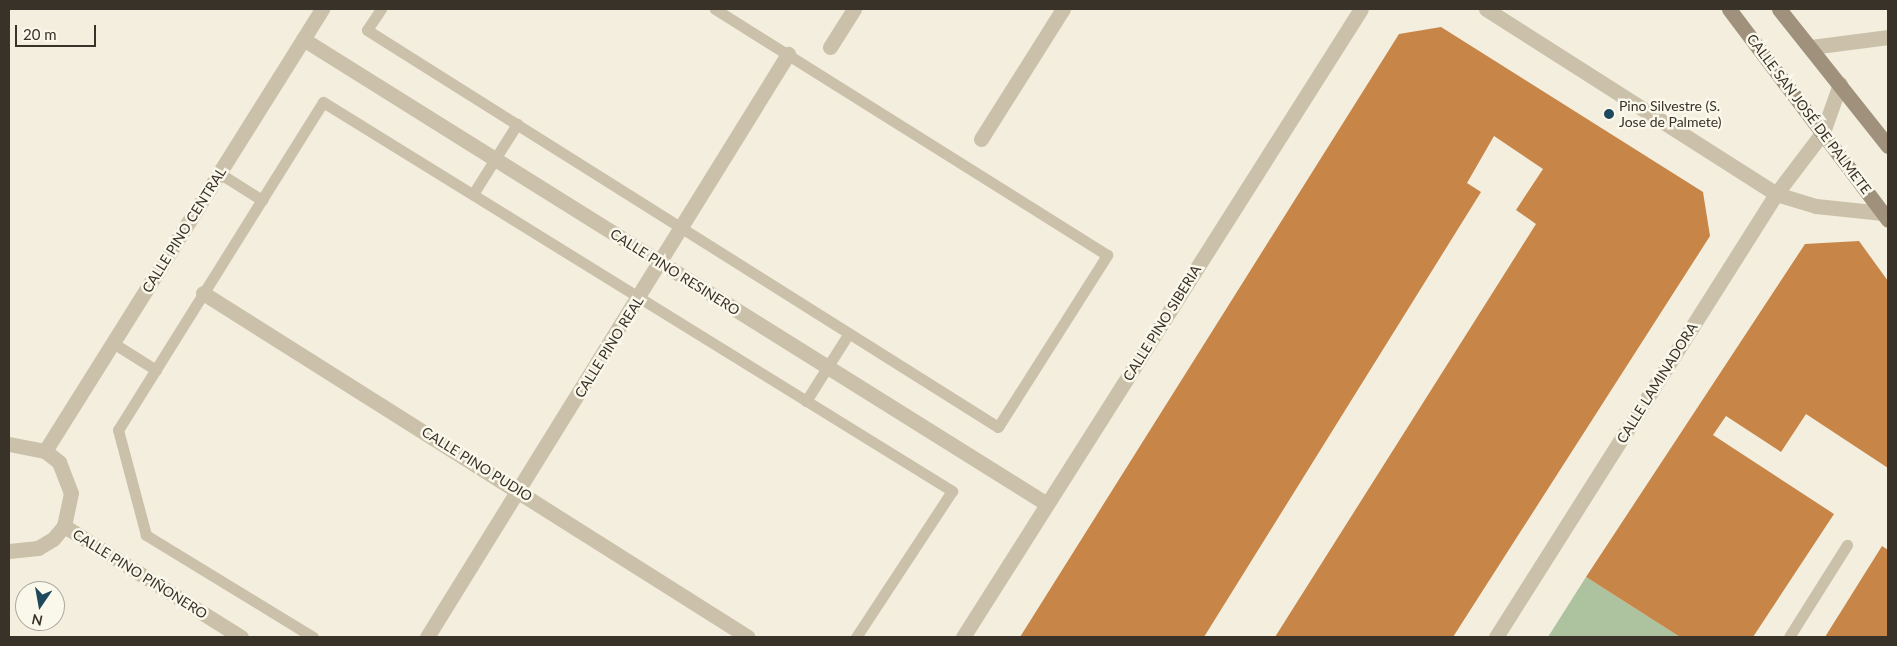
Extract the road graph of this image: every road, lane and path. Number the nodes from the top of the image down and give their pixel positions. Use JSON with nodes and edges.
{"nodes":[{"id":1,"x":322,"y":9,"type":"edge"},
{"id":2,"x":380,"y":9,"type":"edge"},
{"id":3,"x":716,"y":9,"type":"edge"},
{"id":4,"x":854,"y":9,"type":"edge"},
{"id":5,"x":1063,"y":9,"type":"edge"},
{"id":6,"x":1361,"y":9,"type":"edge"},
{"id":7,"x":1486,"y":9,"type":"edge"},
{"id":8,"x":1729,"y":9,"type":"edge"},
{"id":9,"x":1781,"y":10,"type":"edge"},
{"id":10,"x":1888,"y":37,"type":"edge"},
{"id":11,"x":303,"y":39,"type":"junction"},
{"id":12,"x":830,"y":47,"type":"dead end"},
{"id":13,"x":1812,"y":47,"type":"junction"},
{"id":14,"x":788,"y":54,"type":"junction"},
{"id":15,"x":1840,"y":84,"type":"junction"},
{"id":16,"x":517,"y":124,"type":"junction"},
{"id":17,"x":1823,"y":132,"type":"junction"},
{"id":18,"x":981,"y":139,"type":"dead end"},
{"id":19,"x":1888,"y":146,"type":"edge"},
{"id":20,"x":495,"y":160,"type":"junction"},
{"id":21,"x":219,"y":173,"type":"junction"},
{"id":22,"x":472,"y":194,"type":"junction"},
{"id":23,"x":1776,"y":194,"type":"junction"},
{"id":24,"x":262,"y":200,"type":"junction"},
{"id":25,"x":1886,"y":216,"type":"edge"},
{"id":26,"x":683,"y":228,"type":"junction"},
{"id":27,"x":661,"y":263,"type":"junction"},
{"id":28,"x":203,"y":293,"type":"junction"},
{"id":29,"x":639,"y":298,"type":"junction"},
{"id":30,"x":849,"y":333,"type":"junction"},
{"id":31,"x":113,"y":344,"type":"junction"},
{"id":32,"x":828,"y":367,"type":"junction"},
{"id":33,"x":156,"y":370,"type":"junction"},
{"id":34,"x":806,"y":401,"type":"junction"},
{"id":35,"x":9,"y":444,"type":"edge"},
{"id":36,"x":45,"y":451,"type":"junction"},
{"id":37,"x":519,"y":490,"type":"junction"},
{"id":38,"x":1047,"y":504,"type":"junction"},
{"id":39,"x":64,"y":526,"type":"junction"},
{"id":40,"x":1847,"y":545,"type":"dead end"},
{"id":41,"x":9,"y":551,"type":"edge"},
{"id":42,"x":241,"y":637,"type":"edge"},
{"id":43,"x":313,"y":637,"type":"edge"},
{"id":44,"x":427,"y":637,"type":"edge"},
{"id":45,"x":748,"y":637,"type":"edge"},
{"id":46,"x":856,"y":637,"type":"edge"},
{"id":47,"x":963,"y":637,"type":"edge"},
{"id":48,"x":1496,"y":637,"type":"edge"},
{"id":49,"x":1789,"y":637,"type":"edge"}],
"edges":[{"from":1,"to":11,"type":"street","name":"CALLE PINO CENTRAL"},
{"from":2,"to":16,"type":"lane"},
{"from":3,"to":14,"type":"lane"},
{"from":4,"to":12,"type":"street"},
{"from":5,"to":18,"type":"street"},
{"from":6,"to":38,"type":"street","name":"CALLE PINO SIBERIA"},
{"from":7,"to":23,"type":"street"},
{"from":8,"to":17,"type":"street","name":"CALLE SAN JOSÉ DE PALMETE"},
{"from":9,"to":13,"type":"street"},
{"from":10,"to":13,"type":"street"},
{"from":11,"to":20,"type":"street","name":"CALLE PINO RESINERO"},
{"from":11,"to":21,"type":"street","name":"CALLE PINO CENTRAL"},
{"from":13,"to":15,"type":"street"},
{"from":14,"to":26,"type":"street","name":"CALLE PINO REAL"},
{"from":14,"to":30,"type":"lane"},
{"from":15,"to":17,"type":"street","name":"CALLE LAMINADORA"},
{"from":15,"to":19,"type":"street"},
{"from":16,"to":20,"type":"lane"},
{"from":16,"to":26,"type":"lane"},
{"from":17,"to":23,"type":"street","name":"CALLE LAMINADORA"},
{"from":17,"to":25,"type":"street","name":"CALLE SAN JOSÉ DE PALMETE"},
{"from":20,"to":22,"type":"lane"},
{"from":20,"to":27,"type":"street","name":"CALLE PINO RESINERO"},
{"from":21,"to":24,"type":"lane"},
{"from":21,"to":31,"type":"street","name":"CALLE PINO CENTRAL"},
{"from":22,"to":24,"type":"lane"},
{"from":22,"to":29,"type":"lane"},
{"from":23,"to":25,"type":"street"},
{"from":23,"to":48,"type":"street","name":"CALLE LAMINADORA"},
{"from":24,"to":28,"type":"lane"},
{"from":26,"to":27,"type":"street","name":"CALLE PINO REAL"},
{"from":26,"to":30,"type":"lane"},
{"from":27,"to":29,"type":"street","name":"CALLE PINO REAL"},
{"from":27,"to":32,"type":"street","name":"CALLE PINO RESINERO"},
{"from":28,"to":33,"type":"lane"},
{"from":28,"to":37,"type":"street","name":"CALLE PINO PUDIO"},
{"from":29,"to":34,"type":"lane"},
{"from":29,"to":37,"type":"street","name":"CALLE PINO REAL"},
{"from":30,"to":32,"type":"lane"},
{"from":31,"to":33,"type":"lane"},
{"from":31,"to":36,"type":"street","name":"CALLE PINO CENTRAL"},
{"from":32,"to":34,"type":"lane"},
{"from":32,"to":38,"type":"street","name":"CALLE PINO RESINERO"},
{"from":33,"to":43,"type":"lane"},
{"from":34,"to":46,"type":"lane"},
{"from":35,"to":36,"type":"street"},
{"from":36,"to":39,"type":"street"},
{"from":37,"to":44,"type":"street","name":"CALLE PINO REAL"},
{"from":37,"to":45,"type":"street","name":"CALLE PINO PUDIO"},
{"from":38,"to":47,"type":"street","name":"CALLE PINO SIBERIA"},
{"from":39,"to":41,"type":"street"},
{"from":39,"to":42,"type":"street","name":"CALLE PINO PIÑONERO"},
{"from":40,"to":49,"type":"lane"}]}
